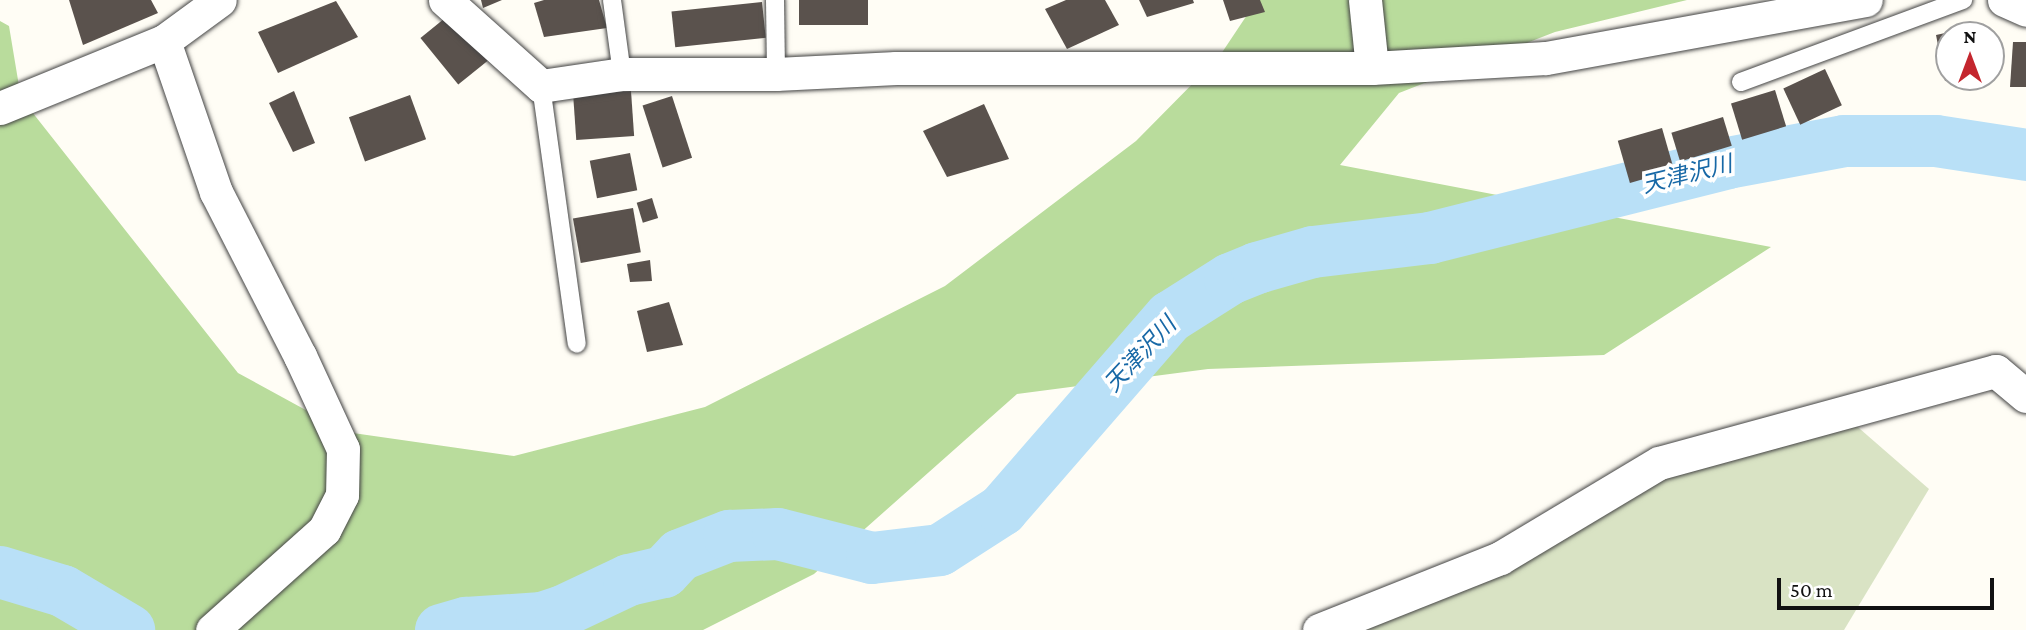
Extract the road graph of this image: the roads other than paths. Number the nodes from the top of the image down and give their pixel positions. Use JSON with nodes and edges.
{"nodes":[{"id":1,"x":220,"y":0,"type":"edge"},
{"id":2,"x":446,"y":0,"type":"edge"},
{"id":3,"x":612,"y":0,"type":"edge"},
{"id":4,"x":775,"y":0,"type":"edge"},
{"id":5,"x":1365,"y":0,"type":"edge"},
{"id":6,"x":1866,"y":0,"type":"edge"},
{"id":7,"x":1963,"y":0,"type":"edge"},
{"id":8,"x":2004,"y":0,"type":"edge"},
{"id":9,"x":2026,"y":9,"type":"edge"},
{"id":10,"x":164,"y":41,"type":"junction"},
{"id":11,"x":1372,"y":68,"type":"junction"},
{"id":12,"x":622,"y":74,"type":"junction"},
{"id":13,"x":776,"y":74,"type":"junction"},
{"id":14,"x":1741,"y":82,"type":"dead end"},
{"id":15,"x":541,"y":86,"type":"junction"},
{"id":16,"x":0,"y":108,"type":"edge"},
{"id":17,"x":577,"y":344,"type":"dead end"},
{"id":18,"x":2026,"y":396,"type":"edge"},
{"id":19,"x":212,"y":629,"type":"edge"},
{"id":20,"x":1319,"y":630,"type":"edge"}],
"edges":[{"from":1,"to":10,"type":"street"},
{"from":2,"to":15,"type":"street"},
{"from":3,"to":12,"type":"lane"},
{"from":4,"to":13,"type":"lane"},
{"from":5,"to":11,"type":"street"},
{"from":6,"to":11,"type":"street"},
{"from":7,"to":14,"type":"lane"},
{"from":8,"to":9,"type":"street"},
{"from":10,"to":16,"type":"street"},
{"from":10,"to":19,"type":"street"},
{"from":11,"to":13,"type":"street"},
{"from":12,"to":13,"type":"street"},
{"from":12,"to":15,"type":"street"},
{"from":15,"to":17,"type":"lane"},
{"from":18,"to":20,"type":"street"}]}
